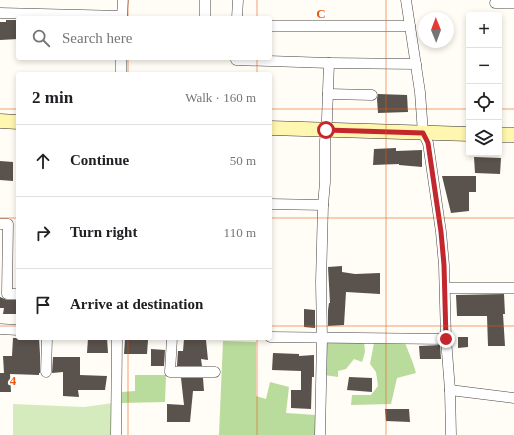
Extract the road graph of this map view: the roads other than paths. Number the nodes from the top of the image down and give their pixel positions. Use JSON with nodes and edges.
{"nodes":[{"id":1,"x":123,"y":0,"type":"edge"},
{"id":2,"x":205,"y":0,"type":"edge"},
{"id":3,"x":238,"y":0,"type":"edge"},
{"id":4,"x":406,"y":0,"type":"edge"},
{"id":5,"x":495,"y":3,"type":"dead end"},
{"id":6,"x":514,"y":3,"type":"edge"},
{"id":7,"x":0,"y":13,"type":"edge"},
{"id":8,"x":92,"y":16,"type":"edge"},
{"id":9,"x":122,"y":16,"type":"edge"},
{"id":10,"x":205,"y":16,"type":"edge"},
{"id":11,"x":237,"y":16,"type":"edge"},
{"id":12,"x":272,"y":26,"type":"edge"},
{"id":13,"x":410,"y":26,"type":"junction"},
{"id":14,"x":121,"y":60,"type":"edge"},
{"id":15,"x":236,"y":60,"type":"edge"},
{"id":16,"x":329,"y":63,"type":"junction"},
{"id":17,"x":416,"y":64,"type":"junction"},
{"id":18,"x":121,"y":72,"type":"edge"},
{"id":19,"x":328,"y":94,"type":"junction"},
{"id":20,"x":372,"y":94,"type":"dead end"},
{"id":21,"x":0,"y":121,"type":"edge"},
{"id":22,"x":16,"y":122,"type":"edge"},
{"id":23,"x":272,"y":128,"type":"edge"},
{"id":24,"x":326,"y":130,"type":"junction"},
{"id":25,"x":423,"y":133,"type":"junction"},
{"id":26,"x":466,"y":134,"type":"edge"},
{"id":27,"x":502,"y":135,"type":"edge"},
{"id":28,"x":514,"y":135,"type":"edge"},
{"id":29,"x":272,"y":204,"type":"edge"},
{"id":30,"x":323,"y":205,"type":"junction"},
{"id":31,"x":0,"y":224,"type":"edge"},
{"id":32,"x":445,"y":288,"type":"junction"},
{"id":33,"x":514,"y":288,"type":"edge"},
{"id":34,"x":16,"y":294,"type":"edge"},
{"id":35,"x":0,"y":329,"type":"edge"},
{"id":36,"x":16,"y":330,"type":"edge"},
{"id":37,"x":272,"y":337,"type":"edge"},
{"id":38,"x":322,"y":338,"type":"junction"},
{"id":39,"x":446,"y":339,"type":"junction"},
{"id":40,"x":47,"y":340,"type":"edge"},
{"id":41,"x":117,"y":340,"type":"edge"},
{"id":42,"x":172,"y":340,"type":"edge"},
{"id":43,"x":46,"y":372,"type":"dead end"},
{"id":44,"x":215,"y":372,"type":"dead end"},
{"id":45,"x":450,"y":390,"type":"junction"},
{"id":46,"x":514,"y":398,"type":"edge"},
{"id":47,"x":116,"y":435,"type":"edge"},
{"id":48,"x":320,"y":435,"type":"edge"},
{"id":49,"x":451,"y":435,"type":"edge"}],
"edges":[{"from":1,"to":9,"type":"street"},
{"from":2,"to":10,"type":"street"},
{"from":3,"to":11,"type":"street"},
{"from":4,"to":13,"type":"street"},
{"from":5,"to":6,"type":"street"},
{"from":7,"to":8,"type":"street"},
{"from":12,"to":13,"type":"street"},
{"from":13,"to":17,"type":"street"},
{"from":14,"to":18,"type":"street"},
{"from":15,"to":16,"type":"street"},
{"from":16,"to":17,"type":"street"},
{"from":16,"to":19,"type":"street"},
{"from":17,"to":25,"type":"street"},
{"from":19,"to":20,"type":"street"},
{"from":19,"to":24,"type":"street"},
{"from":21,"to":22,"type":"street"},
{"from":23,"to":24,"type":"street"},
{"from":24,"to":25,"type":"street"},
{"from":24,"to":30,"type":"street"},
{"from":25,"to":26,"type":"street"},
{"from":25,"to":32,"type":"street"},
{"from":27,"to":28,"type":"street"},
{"from":29,"to":30,"type":"street"},
{"from":30,"to":38,"type":"street"},
{"from":31,"to":34,"type":"street"},
{"from":32,"to":33,"type":"street"},
{"from":32,"to":39,"type":"street"},
{"from":35,"to":36,"type":"street"},
{"from":37,"to":38,"type":"street"},
{"from":38,"to":39,"type":"street"},
{"from":38,"to":48,"type":"street"},
{"from":39,"to":45,"type":"street"},
{"from":40,"to":43,"type":"street"},
{"from":41,"to":47,"type":"street"},
{"from":42,"to":44,"type":"street"},
{"from":45,"to":46,"type":"street"},
{"from":45,"to":49,"type":"street"}]}
